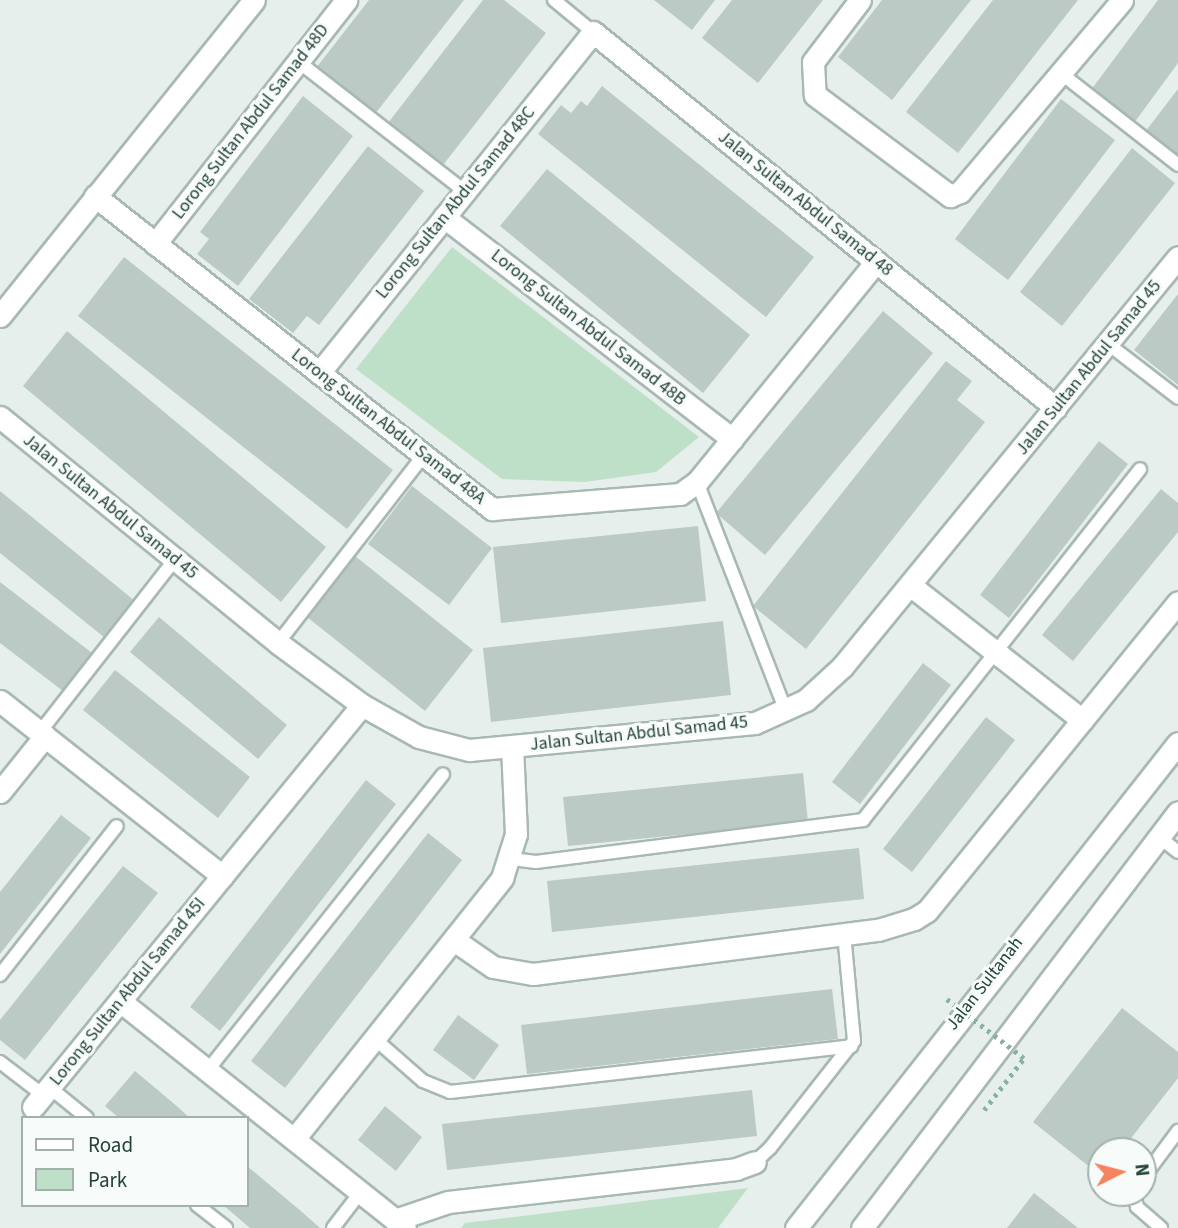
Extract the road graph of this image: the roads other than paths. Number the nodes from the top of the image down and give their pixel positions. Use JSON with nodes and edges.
{"nodes":[{"id":1,"x":254,"y":0,"type":"edge"},
{"id":2,"x":345,"y":0,"type":"edge"},
{"id":3,"x":554,"y":0,"type":"edge"},
{"id":4,"x":860,"y":0,"type":"edge"},
{"id":5,"x":1122,"y":0,"type":"edge"},
{"id":6,"x":593,"y":32,"type":"junction"},
{"id":7,"x":300,"y":62,"type":"junction"},
{"id":8,"x":1063,"y":75,"type":"junction"},
{"id":9,"x":1178,"y":165,"type":"edge"},
{"id":10,"x":466,"y":192,"type":"junction"},
{"id":11,"x":94,"y":196,"type":"junction"},
{"id":12,"x":444,"y":217,"type":"junction"},
{"id":13,"x":155,"y":244,"type":"junction"},
{"id":14,"x":1178,"y":257,"type":"edge"},
{"id":15,"x":876,"y":262,"type":"junction"},
{"id":16,"x":0,"y":316,"type":"edge"},
{"id":17,"x":1108,"y":344,"type":"junction"},
{"id":18,"x":319,"y":373,"type":"junction"},
{"id":19,"x":1178,"y":398,"type":"edge"},
{"id":20,"x":1056,"y":408,"type":"junction"},
{"id":21,"x":0,"y":417,"type":"edge"},
{"id":22,"x":732,"y":439,"type":"junction"},
{"id":23,"x":424,"y":456,"type":"junction"},
{"id":24,"x":1140,"y":469,"type":"dead end"},
{"id":25,"x":697,"y":482,"type":"junction"},
{"id":26,"x":175,"y":559,"type":"junction"},
{"id":27,"x":910,"y":585,"type":"junction"},
{"id":28,"x":1178,"y":601,"type":"edge"},
{"id":29,"x":278,"y":643,"type":"junction"},
{"id":30,"x":996,"y":653,"type":"junction"},
{"id":31,"x":0,"y":701,"type":"edge"},
{"id":32,"x":362,"y":705,"type":"junction"},
{"id":33,"x":785,"y":709,"type":"junction"},
{"id":34,"x":1082,"y":720,"type":"junction"},
{"id":35,"x":42,"y":734,"type":"junction"},
{"id":36,"x":1178,"y":743,"type":"edge"},
{"id":37,"x":512,"y":746,"type":"junction"},
{"id":38,"x":443,"y":774,"type":"dead end"},
{"id":39,"x":0,"y":792,"type":"edge"},
{"id":40,"x":1178,"y":811,"type":"edge"},
{"id":41,"x":117,"y":826,"type":"dead end"},
{"id":42,"x":1159,"y":837,"type":"junction"},
{"id":43,"x":1178,"y":852,"type":"edge"},
{"id":44,"x":512,"y":859,"type":"junction"},
{"id":45,"x":222,"y":876,"type":"junction"},
{"id":46,"x":844,"y":934,"type":"junction"},
{"id":47,"x":454,"y":940,"type":"junction"},
{"id":48,"x":0,"y":975,"type":"edge"},
{"id":49,"x":120,"y":1001,"type":"junction"},
{"id":50,"x":375,"y":1039,"type":"junction"},
{"id":51,"x":851,"y":1046,"type":"junction"},
{"id":52,"x":0,"y":1062,"type":"edge"},
{"id":53,"x":207,"y":1071,"type":"junction"},
{"id":54,"x":42,"y":1096,"type":"junction"},
{"id":55,"x":84,"y":1116,"type":"edge"},
{"id":56,"x":1178,"y":1131,"type":"edge"},
{"id":57,"x":293,"y":1139,"type":"junction"},
{"id":58,"x":1157,"y":1159,"type":"edge"},
{"id":59,"x":755,"y":1162,"type":"joint"},
{"id":60,"x":360,"y":1193,"type":"junction"},
{"id":61,"x":200,"y":1207,"type":"edge"},
{"id":62,"x":1137,"y":1207,"type":"edge"},
{"id":63,"x":400,"y":1224,"type":"edge"},
{"id":64,"x":226,"y":1228,"type":"edge"},
{"id":65,"x":333,"y":1228,"type":"edge"},
{"id":66,"x":796,"y":1228,"type":"edge"},
{"id":67,"x":862,"y":1228,"type":"edge"},
{"id":68,"x":1161,"y":1228,"type":"edge"}],
"edges":[{"from":1,"to":11,"type":"street"},
{"from":2,"to":7,"type":"street","name":"Lorong Sultan Abdul Samad 48D"},
{"from":3,"to":6,"type":"lane","name":"Jalan Sultan Abdul Samad 48"},
{"from":4,"to":8,"type":"street"},
{"from":5,"to":8,"type":"street"},
{"from":6,"to":10,"type":"street","name":"Lorong Sultan Abdul Samad 48C"},
{"from":6,"to":15,"type":"street","name":"Jalan Sultan Abdul Samad 48"},
{"from":7,"to":10,"type":"lane"},
{"from":7,"to":13,"type":"street","name":"Lorong Sultan Abdul Samad 48D"},
{"from":8,"to":9,"type":"lane"},
{"from":10,"to":12,"type":"street","name":"Lorong Sultan Abdul Samad 48C"},
{"from":11,"to":13,"type":"street","name":"Lorong Sultan Abdul Samad 48A"},
{"from":11,"to":16,"type":"street"},
{"from":12,"to":18,"type":"street","name":"Lorong Sultan Abdul Samad 48C"},
{"from":12,"to":22,"type":"street","name":"Lorong Sultan Abdul Samad 48B"},
{"from":13,"to":18,"type":"street","name":"Lorong Sultan Abdul Samad 48A"},
{"from":14,"to":17,"type":"street","name":"Jalan Sultan Abdul Samad 45"},
{"from":15,"to":20,"type":"street","name":"Jalan Sultan Abdul Samad 48"},
{"from":15,"to":22,"type":"street","name":"Lorong Sultan Abdul Samad 48A"},
{"from":17,"to":19,"type":"lane"},
{"from":17,"to":20,"type":"street","name":"Jalan Sultan Abdul Samad 45"},
{"from":18,"to":23,"type":"street","name":"Lorong Sultan Abdul Samad 48A"},
{"from":20,"to":27,"type":"street","name":"Jalan Sultan Abdul Samad 45"},
{"from":21,"to":26,"type":"street","name":"Jalan Sultan Abdul Samad 45"},
{"from":22,"to":25,"type":"street","name":"Lorong Sultan Abdul Samad 48A"},
{"from":23,"to":25,"type":"street","name":"Lorong Sultan Abdul Samad 48A"},
{"from":23,"to":29,"type":"lane"},
{"from":24,"to":30,"type":"lane"},
{"from":25,"to":33,"type":"lane"},
{"from":26,"to":29,"type":"street","name":"Jalan Sultan Abdul Samad 45"},
{"from":26,"to":35,"type":"lane"},
{"from":27,"to":30,"type":"street"},
{"from":27,"to":33,"type":"street","name":"Jalan Sultan Abdul Samad 45"},
{"from":28,"to":34,"type":"street"},
{"from":29,"to":32,"type":"street","name":"Jalan Sultan Abdul Samad 45"},
{"from":30,"to":34,"type":"street"},
{"from":30,"to":44,"type":"lane"},
{"from":31,"to":35,"type":"street"},
{"from":32,"to":37,"type":"street","name":"Jalan Sultan Abdul Samad 45"},
{"from":32,"to":45,"type":"street","name":"Lorong Sultan Abdul Samad 45I"},
{"from":33,"to":37,"type":"street","name":"Jalan Sultan Abdul Samad 45"},
{"from":34,"to":46,"type":"street"},
{"from":35,"to":39,"type":"street"},
{"from":35,"to":45,"type":"street"},
{"from":36,"to":66,"type":"street","name":"Jalan Sultanah"},
{"from":37,"to":44,"type":"street"},
{"from":38,"to":53,"type":"lane"},
{"from":40,"to":42,"type":"street"},
{"from":41,"to":48,"type":"lane"},
{"from":42,"to":43,"type":"lane"},
{"from":42,"to":67,"type":"street"},
{"from":44,"to":47,"type":"street"},
{"from":45,"to":49,"type":"street","name":"Lorong Sultan Abdul Samad 45I"},
{"from":46,"to":47,"type":"street"},
{"from":46,"to":51,"type":"lane"},
{"from":47,"to":50,"type":"street"},
{"from":49,"to":53,"type":"street"},
{"from":49,"to":54,"type":"street","name":"Lorong Sultan Abdul Samad 45I"},
{"from":50,"to":51,"type":"lane"},
{"from":50,"to":57,"type":"street"},
{"from":51,"to":59,"type":"lane"},
{"from":52,"to":54,"type":"lane"},
{"from":53,"to":57,"type":"street"},
{"from":54,"to":55,"type":"lane"},
{"from":56,"to":58,"type":"lane"},
{"from":57,"to":60,"type":"street"},
{"from":59,"to":63,"type":"street"},
{"from":60,"to":63,"type":"street"},
{"from":60,"to":65,"type":"lane"},
{"from":61,"to":64,"type":"lane"},
{"from":62,"to":68,"type":"lane"}]}
